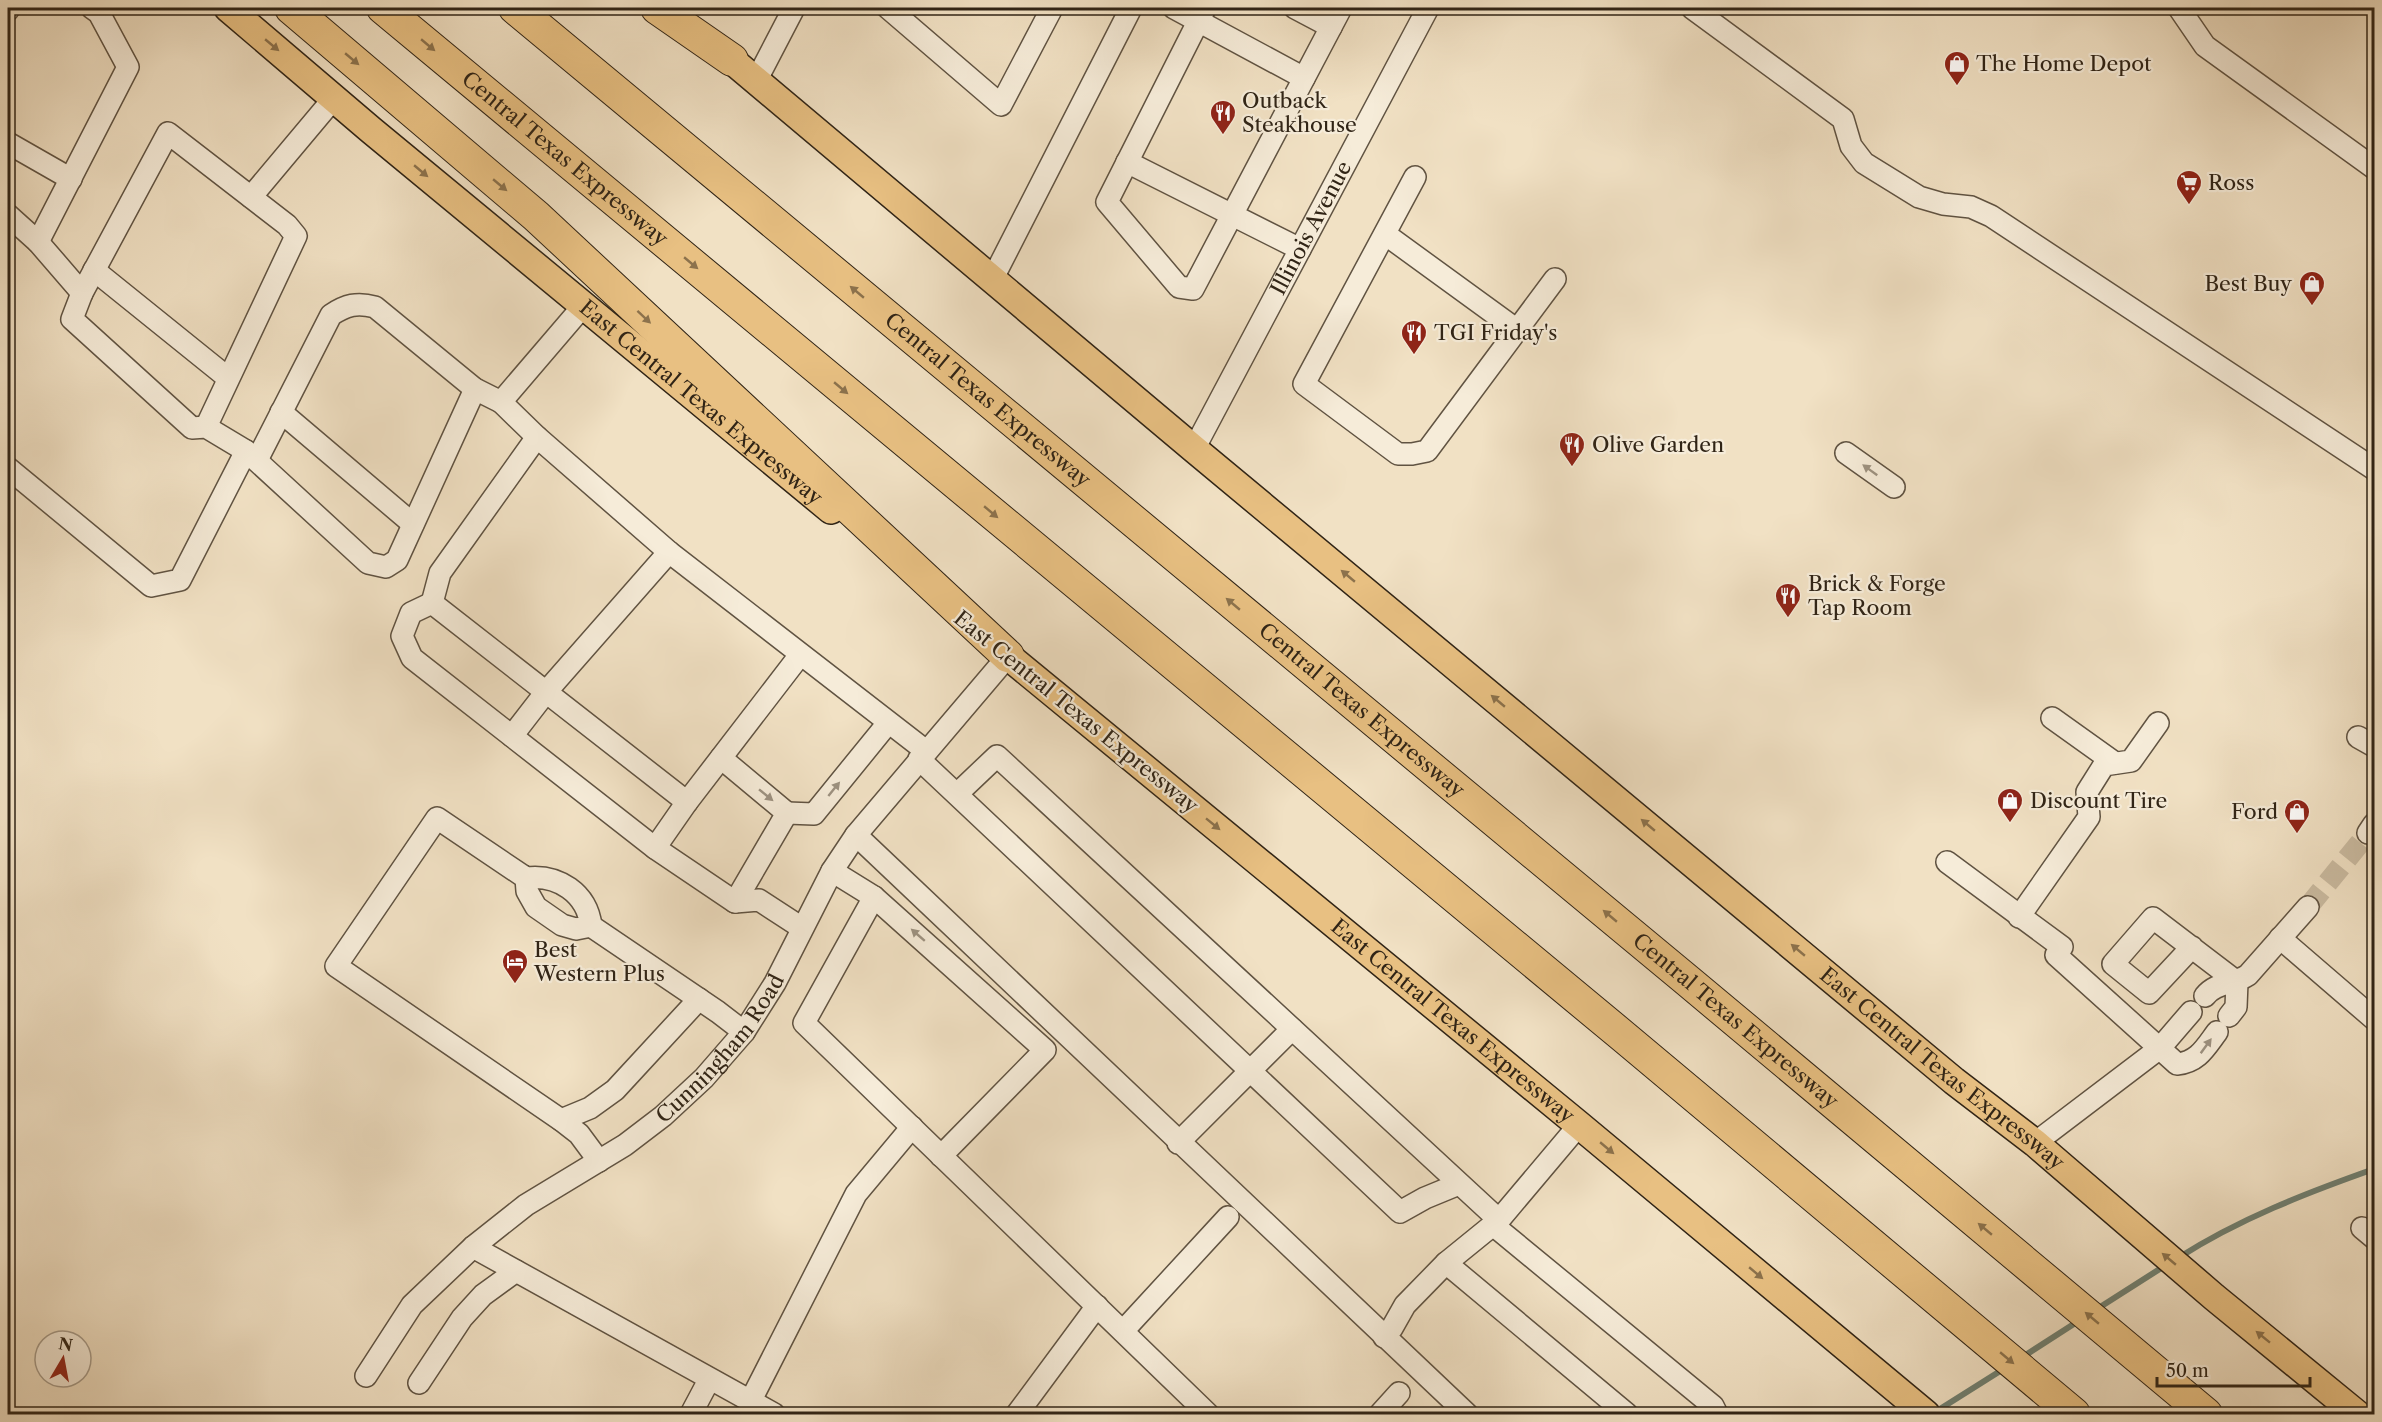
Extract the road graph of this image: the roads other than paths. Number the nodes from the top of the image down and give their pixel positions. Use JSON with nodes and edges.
{"nodes":[{"id":1,"x":92,"y":8,"type":"edge"},
{"id":2,"x":228,"y":8,"type":"edge"},
{"id":3,"x":291,"y":8,"type":"edge"},
{"id":4,"x":383,"y":8,"type":"edge"},
{"id":5,"x":515,"y":8,"type":"edge"},
{"id":6,"x":657,"y":8,"type":"edge"},
{"id":7,"x":669,"y":8,"type":"edge"},
{"id":8,"x":794,"y":8,"type":"edge"},
{"id":9,"x":888,"y":8,"type":"edge"},
{"id":10,"x":1052,"y":8,"type":"edge"},
{"id":11,"x":1131,"y":8,"type":"edge"},
{"id":12,"x":1174,"y":8,"type":"edge"},
{"id":13,"x":1295,"y":8,"type":"edge"},
{"id":14,"x":1341,"y":8,"type":"edge"},
{"id":15,"x":1692,"y":8,"type":"edge"},
{"id":16,"x":2179,"y":8,"type":"edge"},
{"id":17,"x":1425,"y":9,"type":"edge"},
{"id":18,"x":1202,"y":14,"type":"edge"},
{"id":19,"x":1331,"y":27,"type":"junction"},
{"id":20,"x":732,"y":60,"type":"junction"},
{"id":21,"x":1304,"y":78,"type":"junction"},
{"id":22,"x":756,"y":81,"type":"junction"},
{"id":23,"x":334,"y":98,"type":"junction"},
{"id":24,"x":8,"y":143,"type":"edge"},
{"id":25,"x":1127,"y":162,"type":"junction"},
{"id":26,"x":2374,"y":168,"type":"edge"},
{"id":27,"x":1415,"y":177,"type":"dead end"},
{"id":28,"x":71,"y":179,"type":"junction"},
{"id":29,"x":251,"y":197,"type":"junction"},
{"id":30,"x":8,"y":215,"type":"edge"},
{"id":31,"x":1231,"y":216,"type":"junction"},
{"id":32,"x":1385,"y":234,"type":"junction"},
{"id":33,"x":38,"y":242,"type":"junction"},
{"id":34,"x":1300,"y":249,"type":"junction"},
{"id":35,"x":94,"y":270,"type":"junction"},
{"id":36,"x":1555,"y":279,"type":"dead end"},
{"id":37,"x":992,"y":280,"type":"junction"},
{"id":38,"x":82,"y":293,"type":"junction"},
{"id":39,"x":584,"y":306,"type":"junction"},
{"id":40,"x":1517,"y":330,"type":"junction"},
{"id":41,"x":228,"y":378,"type":"junction"},
{"id":42,"x":475,"y":389,"type":"junction"},
{"id":43,"x":501,"y":402,"type":"junction"},
{"id":44,"x":281,"y":412,"type":"junction"},
{"id":45,"x":206,"y":427,"type":"junction"},
{"id":46,"x":537,"y":437,"type":"junction"},
{"id":47,"x":1194,"y":449,"type":"junction"},
{"id":48,"x":1846,"y":453,"type":"dead end"},
{"id":49,"x":251,"y":456,"type":"junction"},
{"id":50,"x":8,"y":468,"type":"edge"},
{"id":51,"x":2374,"y":469,"type":"edge"},
{"id":52,"x":1894,"y":487,"type":"dead end"},
{"id":53,"x":413,"y":524,"type":"junction"},
{"id":54,"x":669,"y":552,"type":"junction"},
{"id":55,"x":432,"y":603,"type":"junction"},
{"id":56,"x":800,"y":655,"type":"junction"},
{"id":57,"x":1008,"y":656,"type":"junction"},
{"id":58,"x":546,"y":692,"type":"junction"},
{"id":59,"x":2052,"y":718,"type":"dead end"},
{"id":60,"x":888,"y":723,"type":"junction"},
{"id":61,"x":2158,"y":723,"type":"dead end"},
{"id":62,"x":512,"y":736,"type":"junction"},
{"id":63,"x":923,"y":755,"type":"junction"},
{"id":64,"x":721,"y":758,"type":"junction"},
{"id":65,"x":2115,"y":763,"type":"junction"},
{"id":66,"x":957,"y":794,"type":"junction"},
{"id":67,"x":687,"y":802,"type":"junction"},
{"id":68,"x":787,"y":813,"type":"junction"},
{"id":69,"x":856,"y":835,"type":"junction"},
{"id":70,"x":656,"y":848,"type":"junction"},
{"id":71,"x":1947,"y":862,"type":"dead end"},
{"id":72,"x":832,"y":871,"type":"junction"},
{"id":73,"x":526,"y":878,"type":"junction"},
{"id":74,"x":874,"y":897,"type":"junction"},
{"id":75,"x":735,"y":902,"type":"junction"},
{"id":76,"x":2308,"y":907,"type":"tunnel mouth"},
{"id":77,"x":2019,"y":917,"type":"junction"},
{"id":78,"x":591,"y":926,"type":"junction"},
{"id":79,"x":802,"y":928,"type":"junction"},
{"id":80,"x":2280,"y":938,"type":"junction"},
{"id":81,"x":2192,"y":947,"type":"dead end"},
{"id":82,"x":2238,"y":982,"type":"junction"},
{"id":83,"x":699,"y":999,"type":"junction"},
{"id":84,"x":2374,"y":1019,"type":"edge"},
{"id":85,"x":1292,"y":1029,"type":"junction"},
{"id":86,"x":744,"y":1032,"type":"junction"},
{"id":87,"x":2160,"y":1048,"type":"junction"},
{"id":88,"x":1250,"y":1071,"type":"junction"},
{"id":89,"x":561,"y":1120,"type":"junction"},
{"id":90,"x":1579,"y":1125,"type":"junction"},
{"id":91,"x":912,"y":1127,"type":"junction"},
{"id":92,"x":1178,"y":1143,"type":"junction"},
{"id":93,"x":2035,"y":1143,"type":"junction"},
{"id":94,"x":941,"y":1156,"type":"junction"},
{"id":95,"x":599,"y":1161,"type":"junction"},
{"id":96,"x":1459,"y":1184,"type":"junction"},
{"id":97,"x":1228,"y":1217,"type":"dead end"},
{"id":98,"x":1496,"y":1222,"type":"junction"},
{"id":99,"x":473,"y":1247,"type":"junction"},
{"id":100,"x":1446,"y":1263,"type":"junction"},
{"id":101,"x":516,"y":1271,"type":"junction"},
{"id":102,"x":1096,"y":1306,"type":"junction"},
{"id":103,"x":1123,"y":1332,"type":"junction"},
{"id":104,"x":1384,"y":1337,"type":"junction"},
{"id":105,"x":366,"y":1376,"type":"dead end"},
{"id":106,"x":709,"y":1380,"type":"junction"},
{"id":107,"x":419,"y":1383,"type":"dead end"},
{"id":108,"x":1399,"y":1393,"type":"dead end"},
{"id":109,"x":750,"y":1402,"type":"junction"},
{"id":110,"x":2069,"y":1411,"type":"edge"},
{"id":111,"x":691,"y":1414,"type":"edge"},
{"id":112,"x":774,"y":1414,"type":"edge"},
{"id":113,"x":1017,"y":1414,"type":"edge"},
{"id":114,"x":1208,"y":1414,"type":"edge"},
{"id":115,"x":1380,"y":1414,"type":"edge"},
{"id":116,"x":1467,"y":1414,"type":"edge"},
{"id":117,"x":1627,"y":1414,"type":"edge"},
{"id":118,"x":1717,"y":1414,"type":"edge"},
{"id":119,"x":1926,"y":1414,"type":"edge"},
{"id":120,"x":2206,"y":1414,"type":"edge"},
{"id":121,"x":2357,"y":1414,"type":"edge"}],
"edges":[{"from":1,"to":28,"type":"street"},
{"from":2,"to":23,"type":"main road","name":"East Central Texas Expressway","one_way":true},
{"from":3,"to":57,"type":"highway","one_way":true},
{"from":4,"to":110,"type":"highway","name":"Central Texas Expressway","one_way":true},
{"from":120,"to":5,"type":"highway","name":"Central Texas Expressway","one_way":true},
{"from":6,"to":20,"type":"highway"},
{"from":7,"to":20,"type":"main road","name":"East Central Texas Expressway"},
{"from":8,"to":22,"type":"street"},
{"from":9,"to":10,"type":"street"},
{"from":11,"to":37,"type":"street"},
{"from":12,"to":18,"type":"street"},
{"from":13,"to":19,"type":"street"},
{"from":14,"to":19,"type":"street"},
{"from":15,"to":51,"type":"street"},
{"from":16,"to":26,"type":"street"},
{"from":17,"to":34,"type":"street","name":"Illinois Avenue"},
{"from":18,"to":21,"type":"street"},
{"from":18,"to":25,"type":"street"},
{"from":19,"to":21,"type":"street"},
{"from":20,"to":22,"type":"main road","name":"East Central Texas Expressway"},
{"from":21,"to":31,"type":"street"},
{"from":22,"to":37,"type":"main road","name":"East Central Texas Expressway"},
{"from":23,"to":29,"type":"street"},
{"from":23,"to":39,"type":"main road","name":"East Central Texas Expressway","one_way":true},
{"from":24,"to":28,"type":"street"},
{"from":25,"to":31,"type":"street"},
{"from":25,"to":31,"type":"street"},
{"from":27,"to":32,"type":"street"},
{"from":28,"to":33,"type":"street"},
{"from":29,"to":35,"type":"street"},
{"from":29,"to":41,"type":"street"},
{"from":30,"to":33,"type":"street"},
{"from":31,"to":34,"type":"street"},
{"from":32,"to":40,"type":"street"},
{"from":32,"to":40,"type":"street"},
{"from":33,"to":38,"type":"street"},
{"from":34,"to":47,"type":"street","name":"Illinois Avenue"},
{"from":35,"to":38,"type":"street"},
{"from":35,"to":41,"type":"street"},
{"from":36,"to":40,"type":"street"},
{"from":37,"to":47,"type":"main road","name":"East Central Texas Expressway"},
{"from":38,"to":45,"type":"street"},
{"from":39,"to":43,"type":"street"},
{"from":39,"to":57,"type":"main road","name":"East Central Texas Expressway"},
{"from":41,"to":45,"type":"street"},
{"from":42,"to":43,"type":"street"},
{"from":42,"to":44,"type":"street"},
{"from":42,"to":53,"type":"street"},
{"from":43,"to":46,"type":"street"},
{"from":44,"to":49,"type":"street"},
{"from":44,"to":53,"type":"street"},
{"from":45,"to":49,"type":"street"},
{"from":46,"to":54,"type":"street"},
{"from":46,"to":55,"type":"street"},
{"from":93,"to":47,"type":"main road","name":"East Central Texas Expressway","one_way":true},
{"from":52,"to":48,"type":"street","one_way":true},
{"from":49,"to":50,"type":"street"},
{"from":49,"to":53,"type":"street"},
{"from":54,"to":56,"type":"street"},
{"from":54,"to":58,"type":"street"},
{"from":55,"to":58,"type":"street"},
{"from":55,"to":62,"type":"street"},
{"from":56,"to":60,"type":"street"},
{"from":56,"to":64,"type":"street"},
{"from":57,"to":63,"type":"street","name":"Cunningham Road"},
{"from":57,"to":90,"type":"main road","name":"East Central Texas Expressway","one_way":true},
{"from":58,"to":62,"type":"street"},
{"from":58,"to":67,"type":"street"},
{"from":59,"to":65,"type":"street"},
{"from":60,"to":63,"type":"street"},
{"from":68,"to":60,"type":"street","one_way":true},
{"from":61,"to":65,"type":"street"},
{"from":62,"to":70,"type":"street"},
{"from":63,"to":66,"type":"street"},
{"from":63,"to":69,"type":"street","name":"Cunningham Road"},
{"from":64,"to":67,"type":"street"},
{"from":64,"to":68,"type":"street","one_way":true},
{"from":65,"to":77,"type":"street"},
{"from":66,"to":85,"type":"street"},
{"from":66,"to":88,"type":"street"},
{"from":67,"to":70,"type":"street"},
{"from":68,"to":75,"type":"street"},
{"from":69,"to":72,"type":"street","name":"Cunningham Road"},
{"from":69,"to":92,"type":"street"},
{"from":70,"to":75,"type":"street"},
{"from":71,"to":77,"type":"street"},
{"from":72,"to":74,"type":"street"},
{"from":72,"to":79,"type":"street","name":"Cunningham Road"},
{"from":73,"to":78,"type":"street"},
{"from":73,"to":78,"type":"street"},
{"from":73,"to":89,"type":"street"},
{"from":74,"to":91,"type":"street"},
{"from":94,"to":74,"type":"street","one_way":true},
{"from":75,"to":79,"type":"street"},
{"from":76,"to":80,"type":"street"},
{"from":77,"to":87,"type":"street"},
{"from":78,"to":83,"type":"street"},
{"from":79,"to":86,"type":"street","name":"Cunningham Road"},
{"from":80,"to":82,"type":"street"},
{"from":80,"to":84,"type":"street"},
{"from":81,"to":82,"type":"street"},
{"from":82,"to":87,"type":"street"},
{"from":87,"to":82,"type":"street","one_way":true},
{"from":83,"to":86,"type":"street"},
{"from":83,"to":89,"type":"street"},
{"from":85,"to":88,"type":"street"},
{"from":85,"to":96,"type":"street"},
{"from":86,"to":95,"type":"street","name":"Cunningham Road"},
{"from":87,"to":93,"type":"street"},
{"from":88,"to":92,"type":"street"},
{"from":88,"to":96,"type":"street"},
{"from":89,"to":95,"type":"street"},
{"from":90,"to":98,"type":"street"},
{"from":90,"to":119,"type":"main road","name":"East Central Texas Expressway","one_way":true},
{"from":91,"to":94,"type":"street"},
{"from":91,"to":109,"type":"street"},
{"from":92,"to":104,"type":"street"},
{"from":121,"to":93,"type":"main road","name":"East Central Texas Expressway","one_way":true},
{"from":94,"to":102,"type":"street"},
{"from":95,"to":99,"type":"street","name":"Cunningham Road"},
{"from":96,"to":98,"type":"street"},
{"from":97,"to":103,"type":"street"},
{"from":98,"to":100,"type":"street"},
{"from":98,"to":118,"type":"street"},
{"from":99,"to":101,"type":"street"},
{"from":99,"to":105,"type":"street","name":"Cunningham Road"},
{"from":100,"to":104,"type":"street"},
{"from":100,"to":117,"type":"street"},
{"from":101,"to":106,"type":"street"},
{"from":101,"to":107,"type":"street"},
{"from":102,"to":103,"type":"street"},
{"from":102,"to":113,"type":"street"},
{"from":103,"to":114,"type":"street"},
{"from":104,"to":116,"type":"street"},
{"from":106,"to":109,"type":"street"},
{"from":106,"to":111,"type":"street"},
{"from":108,"to":115,"type":"street"},
{"from":109,"to":112,"type":"street"}]}
